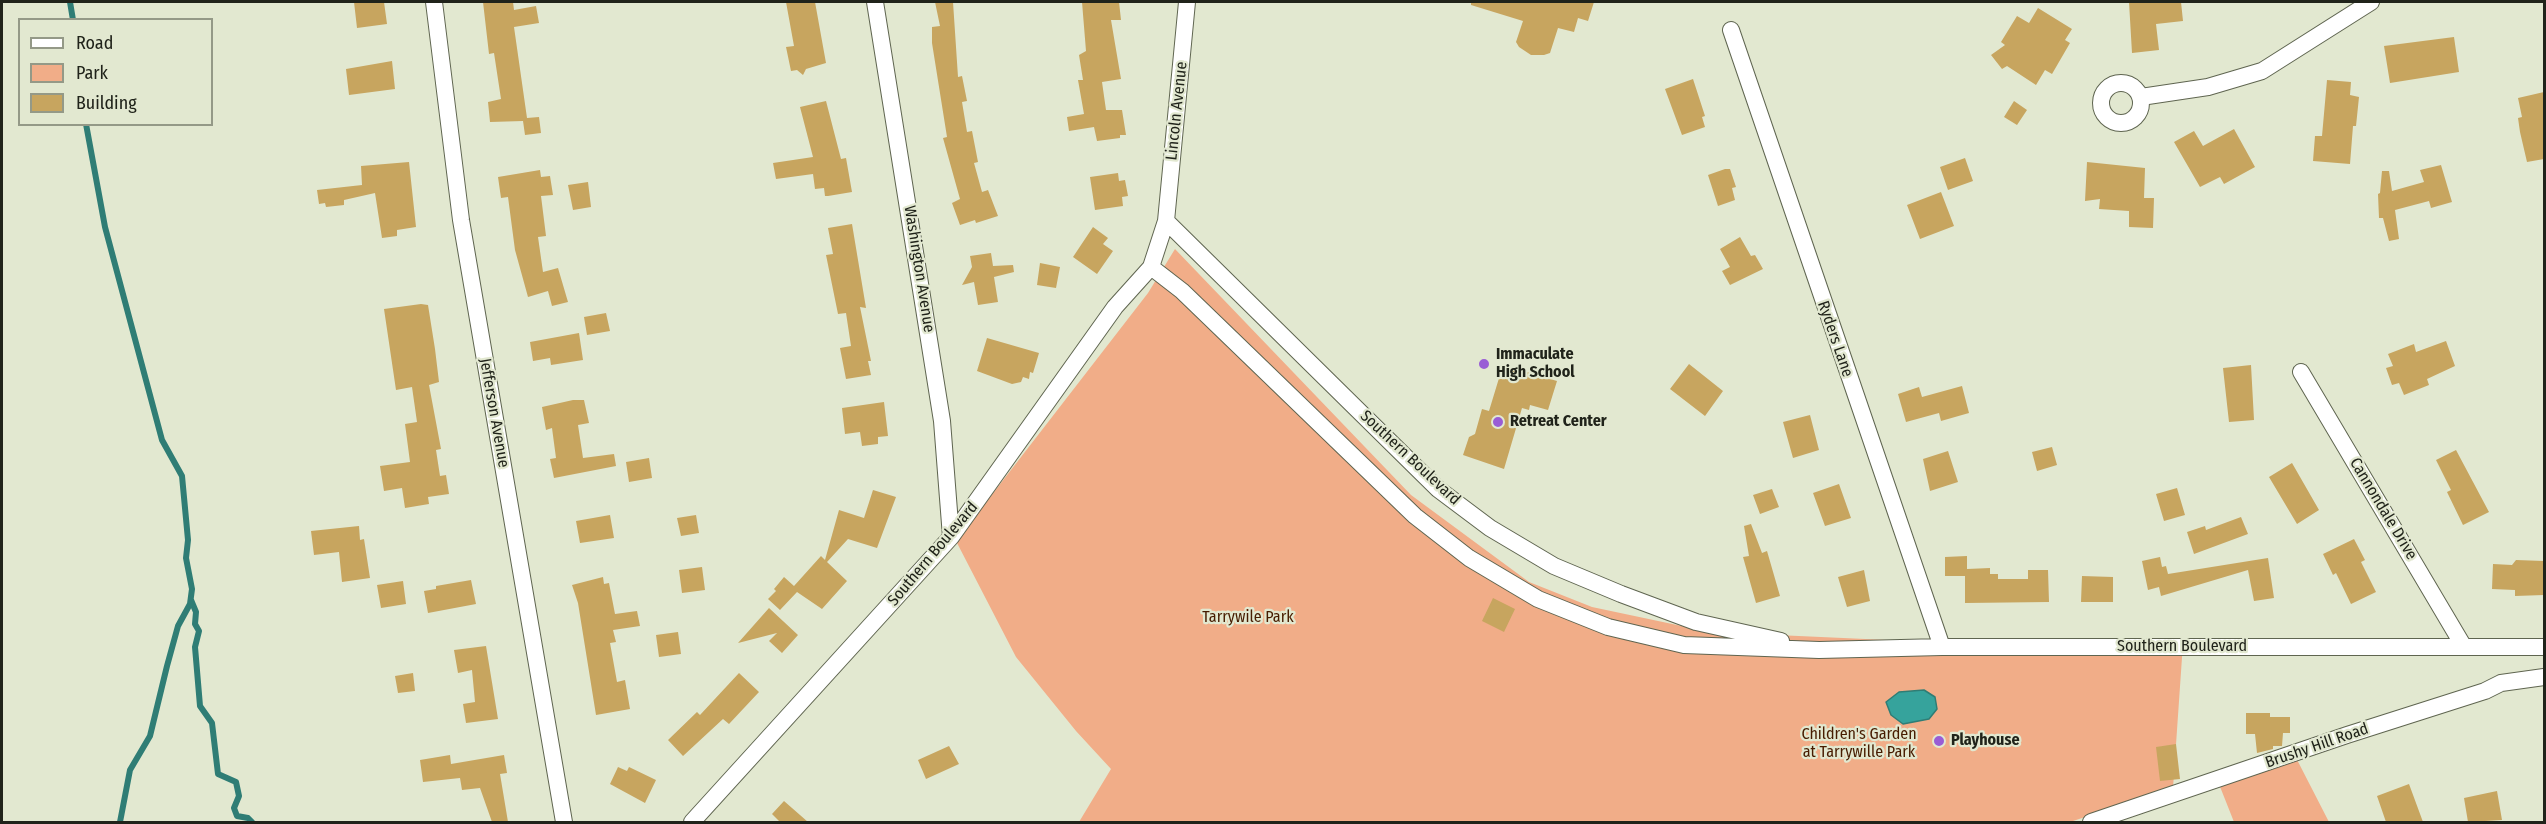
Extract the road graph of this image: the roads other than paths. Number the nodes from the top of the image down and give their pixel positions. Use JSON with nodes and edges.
{"nodes":[{"id":1,"x":434,"y":2,"type":"edge"},
{"id":2,"x":875,"y":2,"type":"edge"},
{"id":3,"x":1187,"y":2,"type":"edge"},
{"id":4,"x":2371,"y":2,"type":"edge"},
{"id":5,"x":1731,"y":30,"type":"dead end"},
{"id":6,"x":2141,"y":97,"type":"dead end"},
{"id":7,"x":1166,"y":221,"type":"junction"},
{"id":8,"x":1151,"y":267,"type":"junction"},
{"id":9,"x":2301,"y":372,"type":"dead end"},
{"id":10,"x":951,"y":537,"type":"junction"},
{"id":11,"x":2464,"y":646,"type":"junction"},
{"id":12,"x":1942,"y":647,"type":"junction"},
{"id":13,"x":2544,"y":648,"type":"edge"},
{"id":14,"x":1820,"y":650,"type":"junction"},
{"id":15,"x":2544,"y":677,"type":"edge"},
{"id":16,"x":564,"y":822,"type":"edge"},
{"id":17,"x":692,"y":822,"type":"edge"},
{"id":18,"x":2091,"y":822,"type":"edge"}],
"edges":[{"from":1,"to":16,"type":"street","name":"Jefferson Avenue"},
{"from":2,"to":10,"type":"street","name":"Washington Avenue"},
{"from":3,"to":7,"type":"street","name":"Lincoln Avenue"},
{"from":4,"to":6,"type":"street"},
{"from":5,"to":12,"type":"street","name":"Ryders Lane"},
{"from":7,"to":8,"type":"street","name":"Southern Boulevard"},
{"from":7,"to":14,"type":"street","name":"Southern Boulevard"},
{"from":8,"to":10,"type":"street","name":"Southern Boulevard"},
{"from":8,"to":14,"type":"street","name":"Southern Boulevard"},
{"from":9,"to":11,"type":"street","name":"Cannondale Drive"},
{"from":10,"to":17,"type":"street","name":"Southern Boulevard"},
{"from":11,"to":12,"type":"street","name":"Southern Boulevard"},
{"from":11,"to":13,"type":"street","name":"Southern Boulevard"},
{"from":12,"to":14,"type":"street","name":"Southern Boulevard"},
{"from":15,"to":18,"type":"street","name":"Brushy Hill Road"}]}
